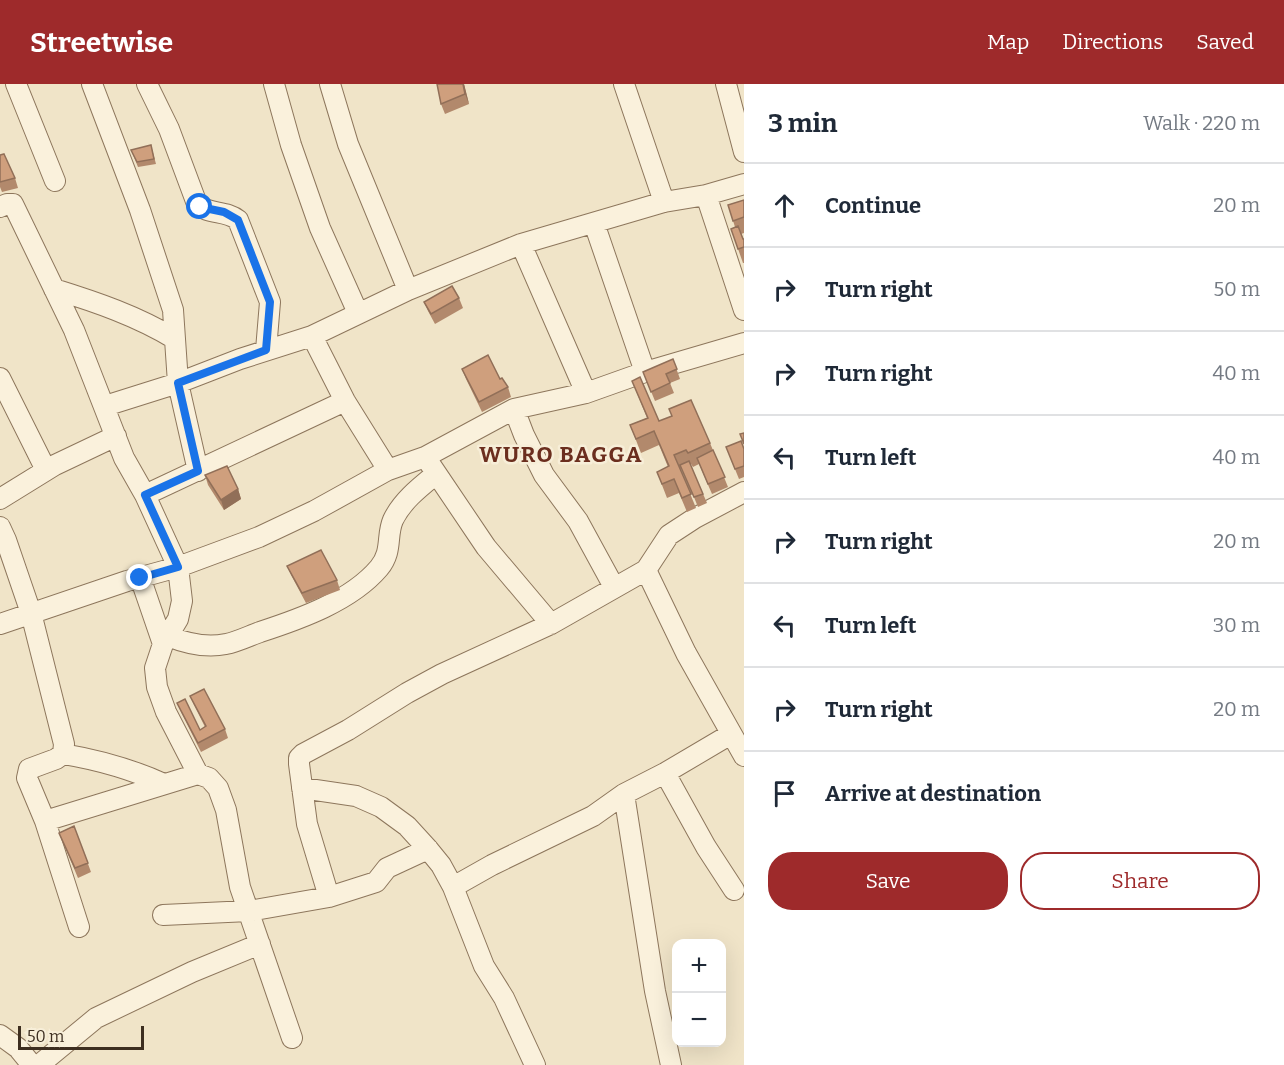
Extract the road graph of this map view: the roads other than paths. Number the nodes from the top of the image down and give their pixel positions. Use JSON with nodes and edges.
{"nodes":[{"id":1,"x":16,"y":84,"type":"edge"},
{"id":2,"x":92,"y":84,"type":"edge"},
{"id":3,"x":147,"y":84,"type":"edge"},
{"id":4,"x":274,"y":84,"type":"edge"},
{"id":5,"x":330,"y":84,"type":"edge"},
{"id":6,"x":624,"y":84,"type":"edge"},
{"id":7,"x":726,"y":84,"type":"edge"},
{"id":8,"x":744,"y":152,"type":"edge"},
{"id":9,"x":55,"y":181,"type":"dead end"},
{"id":10,"x":744,"y":184,"type":"edge"},
{"id":11,"x":705,"y":195,"type":"junction"},
{"id":12,"x":664,"y":202,"type":"junction"},
{"id":13,"x":0,"y":207,"type":"edge"},
{"id":14,"x":594,"y":223,"type":"junction"},
{"id":15,"x":522,"y":244,"type":"junction"},
{"id":16,"x":54,"y":289,"type":"junction"},
{"id":17,"x":408,"y":290,"type":"junction"},
{"id":18,"x":744,"y":310,"type":"edge"},
{"id":19,"x":358,"y":313,"type":"junction"},
{"id":20,"x":312,"y":336,"type":"junction"},
{"id":21,"x":175,"y":339,"type":"junction"},
{"id":22,"x":744,"y":343,"type":"edge"},
{"id":23,"x":266,"y":350,"type":"junction"},
{"id":24,"x":645,"y":372,"type":"junction"},
{"id":25,"x":0,"y":378,"type":"edge"},
{"id":26,"x":178,"y":383,"type":"junction"},
{"id":27,"x":586,"y":393,"type":"junction"},
{"id":28,"x":345,"y":401,"type":"junction"},
{"id":29,"x":105,"y":406,"type":"junction"},
{"id":30,"x":514,"y":409,"type":"junction"},
{"id":31,"x":116,"y":436,"type":"junction"},
{"id":32,"x":425,"y":457,"type":"junction"},
{"id":33,"x":46,"y":470,"type":"junction"},
{"id":34,"x":388,"y":470,"type":"junction"},
{"id":35,"x":198,"y":471,"type":"junction"},
{"id":36,"x":436,"y":474,"type":"junction"},
{"id":37,"x":744,"y":492,"type":"edge"},
{"id":38,"x":145,"y":495,"type":"junction"},
{"id":39,"x":0,"y":499,"type":"edge"},
{"id":40,"x":0,"y":527,"type":"edge"},
{"id":41,"x":178,"y":567,"type":"junction"},
{"id":42,"x":646,"y":570,"type":"junction"},
{"id":43,"x":140,"y":578,"type":"junction"},
{"id":44,"x":614,"y":587,"type":"junction"},
{"id":45,"x":31,"y":613,"type":"junction"},
{"id":46,"x":0,"y":624,"type":"edge"},
{"id":47,"x":551,"y":624,"type":"junction"},
{"id":48,"x":165,"y":640,"type":"junction"},
{"id":49,"x":730,"y":734,"type":"junction"},
{"id":50,"x":63,"y":754,"type":"junction"},
{"id":51,"x":744,"y":756,"type":"edge"},
{"id":52,"x":665,"y":773,"type":"junction"},
{"id":53,"x":198,"y":774,"type":"junction"},
{"id":54,"x":164,"y":784,"type":"junction"},
{"id":55,"x":302,"y":788,"type":"junction"},
{"id":56,"x":624,"y":794,"type":"junction"},
{"id":57,"x":45,"y":821,"type":"junction"},
{"id":58,"x":428,"y":849,"type":"junction"},
{"id":59,"x":453,"y":887,"type":"junction"},
{"id":60,"x":734,"y":890,"type":"dead end"},
{"id":61,"x":330,"y":897,"type":"junction"},
{"id":62,"x":249,"y":911,"type":"junction"},
{"id":63,"x":164,"y":915,"type":"dead end"},
{"id":64,"x":79,"y":927,"type":"dead end"},
{"id":65,"x":260,"y":945,"type":"junction"},
{"id":66,"x":0,"y":1035,"type":"edge"},
{"id":67,"x":292,"y":1038,"type":"dead end"},
{"id":68,"x":16,"y":1057,"type":"edge"},
{"id":69,"x":32,"y":1065,"type":"edge"},
{"id":70,"x":39,"y":1065,"type":"edge"},
{"id":71,"x":535,"y":1065,"type":"edge"},
{"id":72,"x":671,"y":1065,"type":"edge"}],
"edges":[{"from":1,"to":9,"type":"street"},
{"from":2,"to":21,"type":"street"},
{"from":3,"to":23,"type":"street"},
{"from":4,"to":19,"type":"street"},
{"from":5,"to":17,"type":"street"},
{"from":6,"to":12,"type":"street"},
{"from":7,"to":8,"type":"street"},
{"from":10,"to":11,"type":"street"},
{"from":11,"to":12,"type":"street"},
{"from":11,"to":18,"type":"street"},
{"from":12,"to":14,"type":"street"},
{"from":13,"to":16,"type":"street"},
{"from":14,"to":15,"type":"street"},
{"from":14,"to":24,"type":"street"},
{"from":15,"to":17,"type":"street"},
{"from":15,"to":27,"type":"street"},
{"from":16,"to":21,"type":"street"},
{"from":16,"to":29,"type":"street"},
{"from":17,"to":19,"type":"street"},
{"from":19,"to":20,"type":"street"},
{"from":20,"to":23,"type":"street"},
{"from":20,"to":28,"type":"street"},
{"from":21,"to":26,"type":"street"},
{"from":22,"to":24,"type":"street"},
{"from":23,"to":26,"type":"street"},
{"from":24,"to":27,"type":"street"},
{"from":25,"to":33,"type":"street"},
{"from":26,"to":29,"type":"street"},
{"from":26,"to":35,"type":"street"},
{"from":27,"to":30,"type":"street"},
{"from":28,"to":34,"type":"street"},
{"from":28,"to":35,"type":"street"},
{"from":29,"to":31,"type":"street"},
{"from":30,"to":32,"type":"street"},
{"from":30,"to":44,"type":"street"},
{"from":31,"to":33,"type":"street"},
{"from":31,"to":38,"type":"street"},
{"from":32,"to":34,"type":"street"},
{"from":32,"to":36,"type":"street"},
{"from":33,"to":39,"type":"street"},
{"from":34,"to":41,"type":"street"},
{"from":35,"to":38,"type":"street"},
{"from":36,"to":47,"type":"street"},
{"from":36,"to":48,"type":"street"},
{"from":37,"to":42,"type":"street"},
{"from":38,"to":41,"type":"street"},
{"from":40,"to":45,"type":"street"},
{"from":41,"to":43,"type":"street"},
{"from":41,"to":48,"type":"street"},
{"from":42,"to":44,"type":"street"},
{"from":42,"to":49,"type":"street"},
{"from":43,"to":45,"type":"street"},
{"from":43,"to":48,"type":"street"},
{"from":44,"to":47,"type":"street"},
{"from":45,"to":46,"type":"street"},
{"from":45,"to":50,"type":"street"},
{"from":47,"to":55,"type":"street"},
{"from":48,"to":53,"type":"street"},
{"from":49,"to":51,"type":"street"},
{"from":49,"to":52,"type":"street"},
{"from":50,"to":54,"type":"street"},
{"from":50,"to":57,"type":"street"},
{"from":52,"to":56,"type":"street"},
{"from":52,"to":60,"type":"street"},
{"from":53,"to":54,"type":"street"},
{"from":53,"to":62,"type":"street"},
{"from":54,"to":57,"type":"street"},
{"from":55,"to":58,"type":"street"},
{"from":55,"to":61,"type":"street"},
{"from":56,"to":59,"type":"street"},
{"from":56,"to":72,"type":"street"},
{"from":57,"to":64,"type":"street"},
{"from":58,"to":59,"type":"street"},
{"from":58,"to":61,"type":"street"},
{"from":59,"to":71,"type":"street"},
{"from":61,"to":62,"type":"street"},
{"from":62,"to":63,"type":"street"},
{"from":62,"to":65,"type":"street"},
{"from":65,"to":67,"type":"street"},
{"from":65,"to":70,"type":"street"},
{"from":66,"to":68,"type":"street"},
{"from":68,"to":69,"type":"street"}]}
